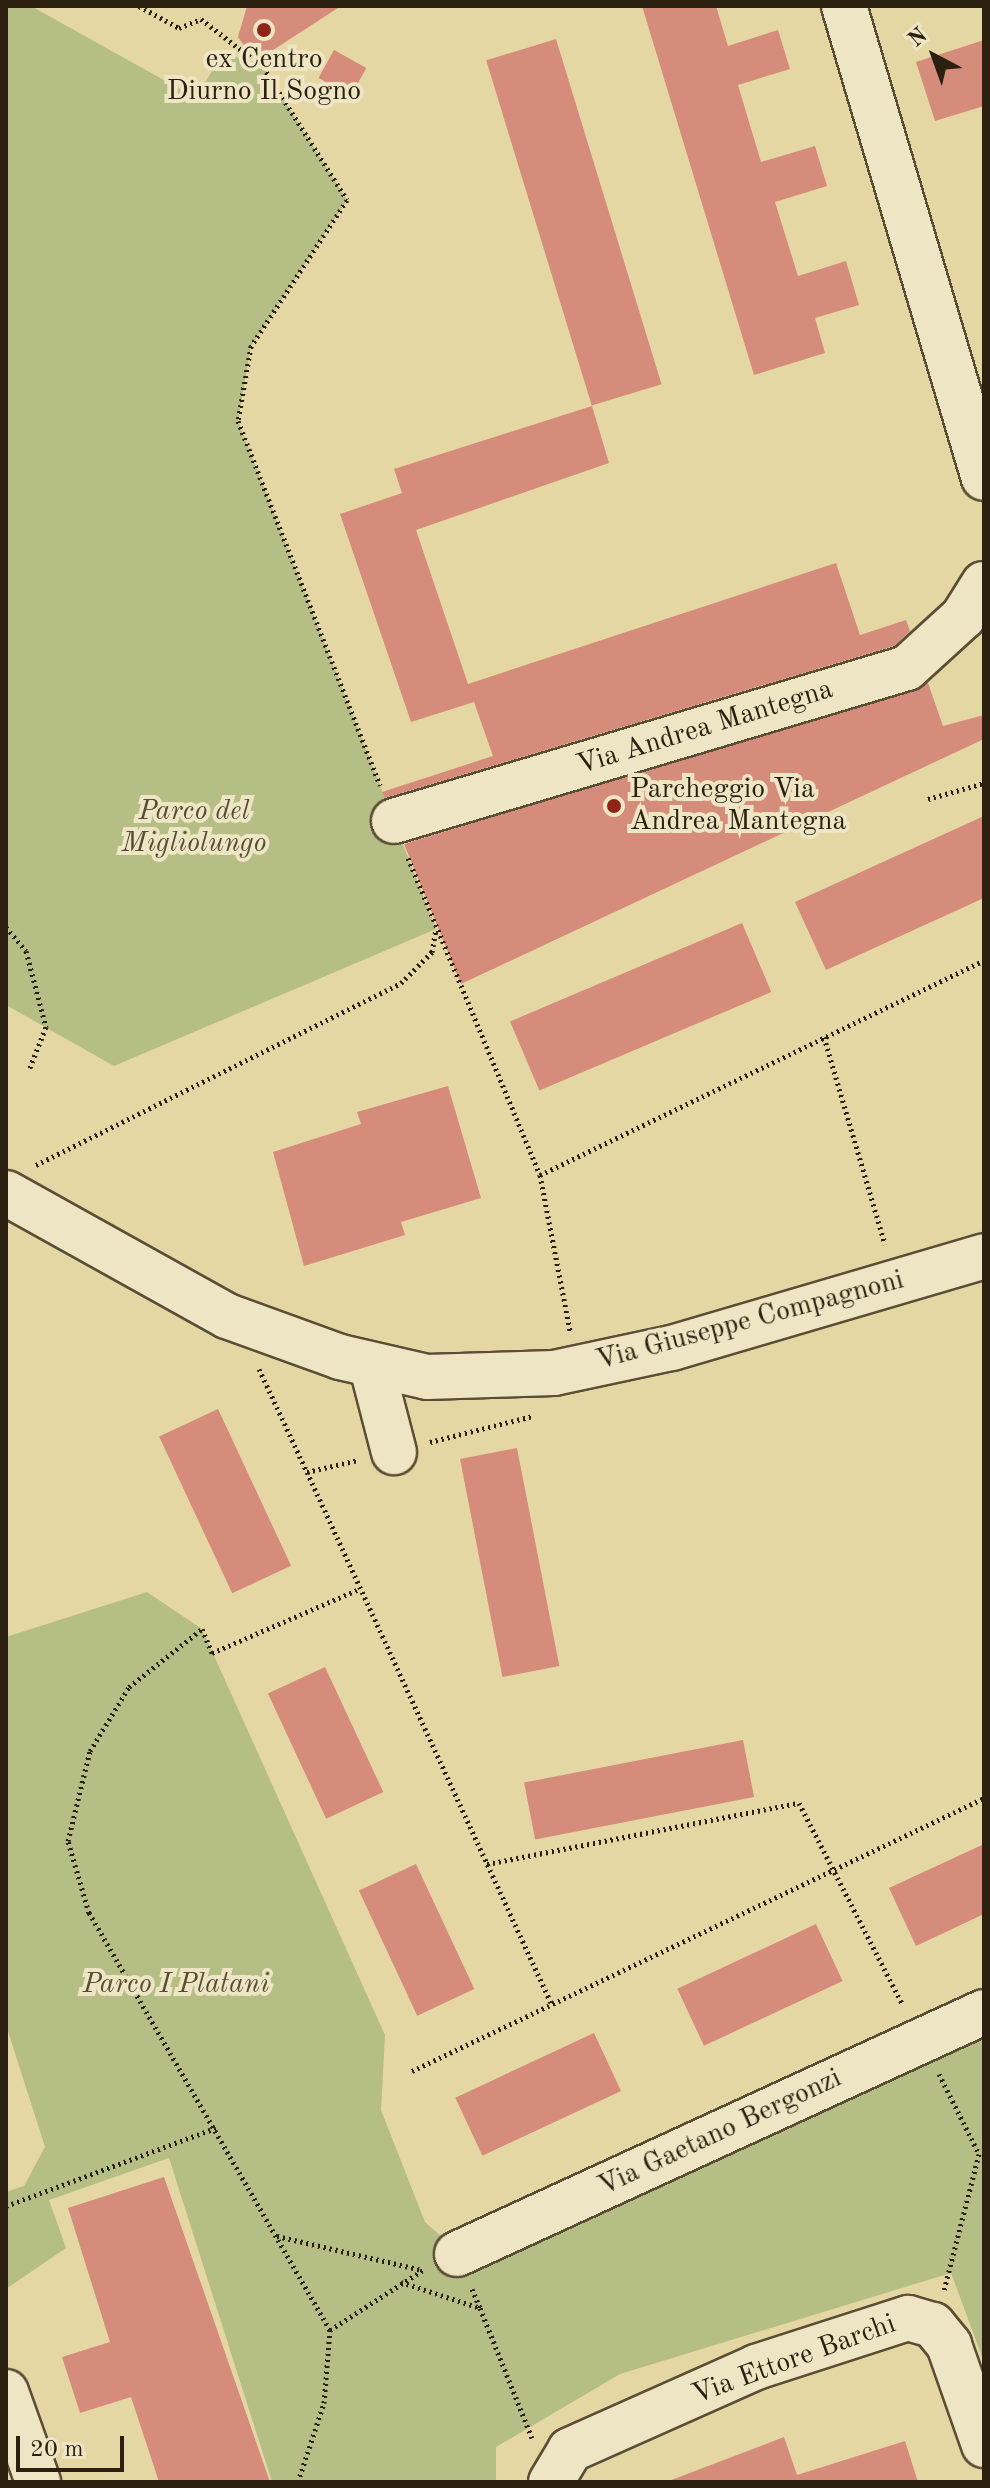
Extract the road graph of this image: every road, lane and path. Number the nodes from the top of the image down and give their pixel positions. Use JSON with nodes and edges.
{"nodes":[{"id":1,"x":139,"y":6,"type":"edge"},
{"id":2,"x":844,"y":6,"type":"edge"},
{"id":3,"x":984,"y":478,"type":"edge"},
{"id":4,"x":984,"y":584,"type":"edge"},
{"id":5,"x":984,"y":783,"type":"edge"},
{"id":6,"x":928,"y":799,"type":"dead end"},
{"id":7,"x":394,"y":821,"type":"junction"},
{"id":8,"x":6,"y":927,"type":"edge"},
{"id":9,"x":436,"y":929,"type":"junction"},
{"id":10,"x":984,"y":960,"type":"edge"},
{"id":11,"x":824,"y":1037,"type":"junction"},
{"id":12,"x":29,"y":1070,"type":"dead end"},
{"id":13,"x":44,"y":1172,"type":"dead end"},
{"id":14,"x":22,"y":1173,"type":"edge"},
{"id":15,"x":540,"y":1175,"type":"junction"},
{"id":16,"x":900,"y":1245,"type":"dead end"},
{"id":17,"x":886,"y":1249,"type":"junction"},
{"id":18,"x":872,"y":1253,"type":"dead end"},
{"id":19,"x":984,"y":1256,"type":"edge"},
{"id":20,"x":573,"y":1343,"type":"junction"},
{"id":21,"x":372,"y":1367,"type":"junction"},
{"id":22,"x":394,"y":1452,"type":"dead end"},
{"id":23,"x":307,"y":1472,"type":"dead end"},
{"id":24,"x":359,"y":1589,"type":"junction"},
{"id":25,"x":984,"y":1798,"type":"edge"},
{"id":26,"x":487,"y":1864,"type":"junction"},
{"id":27,"x":834,"y":1870,"type":"junction"},
{"id":28,"x":552,"y":2005,"type":"junction"},
{"id":29,"x":984,"y":2012,"type":"edge"},
{"id":30,"x":922,"y":2040,"type":"junction"},
{"id":31,"x":412,"y":2071,"type":"dead end"},
{"id":32,"x":216,"y":2128,"type":"junction"},
{"id":33,"x":6,"y":2206,"type":"edge"},
{"id":34,"x":277,"y":2236,"type":"junction"},
{"id":35,"x":440,"y":2262,"type":"junction"},
{"id":36,"x":401,"y":2282,"type":"junction"},
{"id":37,"x":933,"y":2325,"type":"junction"},
{"id":38,"x":330,"y":2330,"type":"junction"},
{"id":39,"x":6,"y":2392,"type":"edge"},
{"id":40,"x":984,"y":2445,"type":"edge"},
{"id":41,"x":544,"y":2468,"type":"edge"},
{"id":42,"x":38,"y":2482,"type":"edge"},
{"id":43,"x":298,"y":2482,"type":"edge"}],
"edges":[{"from":1,"to":7,"type":"path"},
{"from":2,"to":3,"type":"street"},
{"from":4,"to":7,"type":"street","name":"Via Andrea Mantegna"},
{"from":5,"to":6,"type":"path"},
{"from":7,"to":9,"type":"path"},
{"from":8,"to":12,"type":"path"},
{"from":9,"to":14,"type":"path"},
{"from":9,"to":15,"type":"path"},
{"from":10,"to":11,"type":"path"},
{"from":11,"to":15,"type":"path"},
{"from":11,"to":17,"type":"path"},
{"from":13,"to":14,"type":"path"},
{"from":14,"to":21,"type":"street","name":"Via Giuseppe Compagnoni"},
{"from":15,"to":20,"type":"path"},
{"from":16,"to":17,"type":"path"},
{"from":17,"to":18,"type":"path"},
{"from":19,"to":20,"type":"street","name":"Via Giuseppe Compagnoni"},
{"from":20,"to":21,"type":"street","name":"Via Giuseppe Compagnoni"},
{"from":21,"to":22,"type":"street"},
{"from":23,"to":24,"type":"path"},
{"from":24,"to":26,"type":"path"},
{"from":24,"to":32,"type":"path"},
{"from":25,"to":27,"type":"path"},
{"from":26,"to":27,"type":"path"},
{"from":26,"to":28,"type":"path"},
{"from":27,"to":28,"type":"path"},
{"from":27,"to":30,"type":"path"},
{"from":28,"to":31,"type":"path"},
{"from":29,"to":30,"type":"street","name":"Via Gaetano Bergonzi"},
{"from":30,"to":35,"type":"street","name":"Via Gaetano Bergonzi"},
{"from":30,"to":37,"type":"path"},
{"from":32,"to":33,"type":"path"},
{"from":32,"to":34,"type":"path"},
{"from":34,"to":35,"type":"path"},
{"from":34,"to":38,"type":"path"},
{"from":35,"to":36,"type":"path"},
{"from":36,"to":38,"type":"path"},
{"from":36,"to":41,"type":"path"},
{"from":37,"to":40,"type":"street","name":"Via Ettore Barchi"},
{"from":37,"to":41,"type":"street","name":"Via Ettore Barchi"},
{"from":38,"to":43,"type":"path"},
{"from":39,"to":42,"type":"street"}]}
